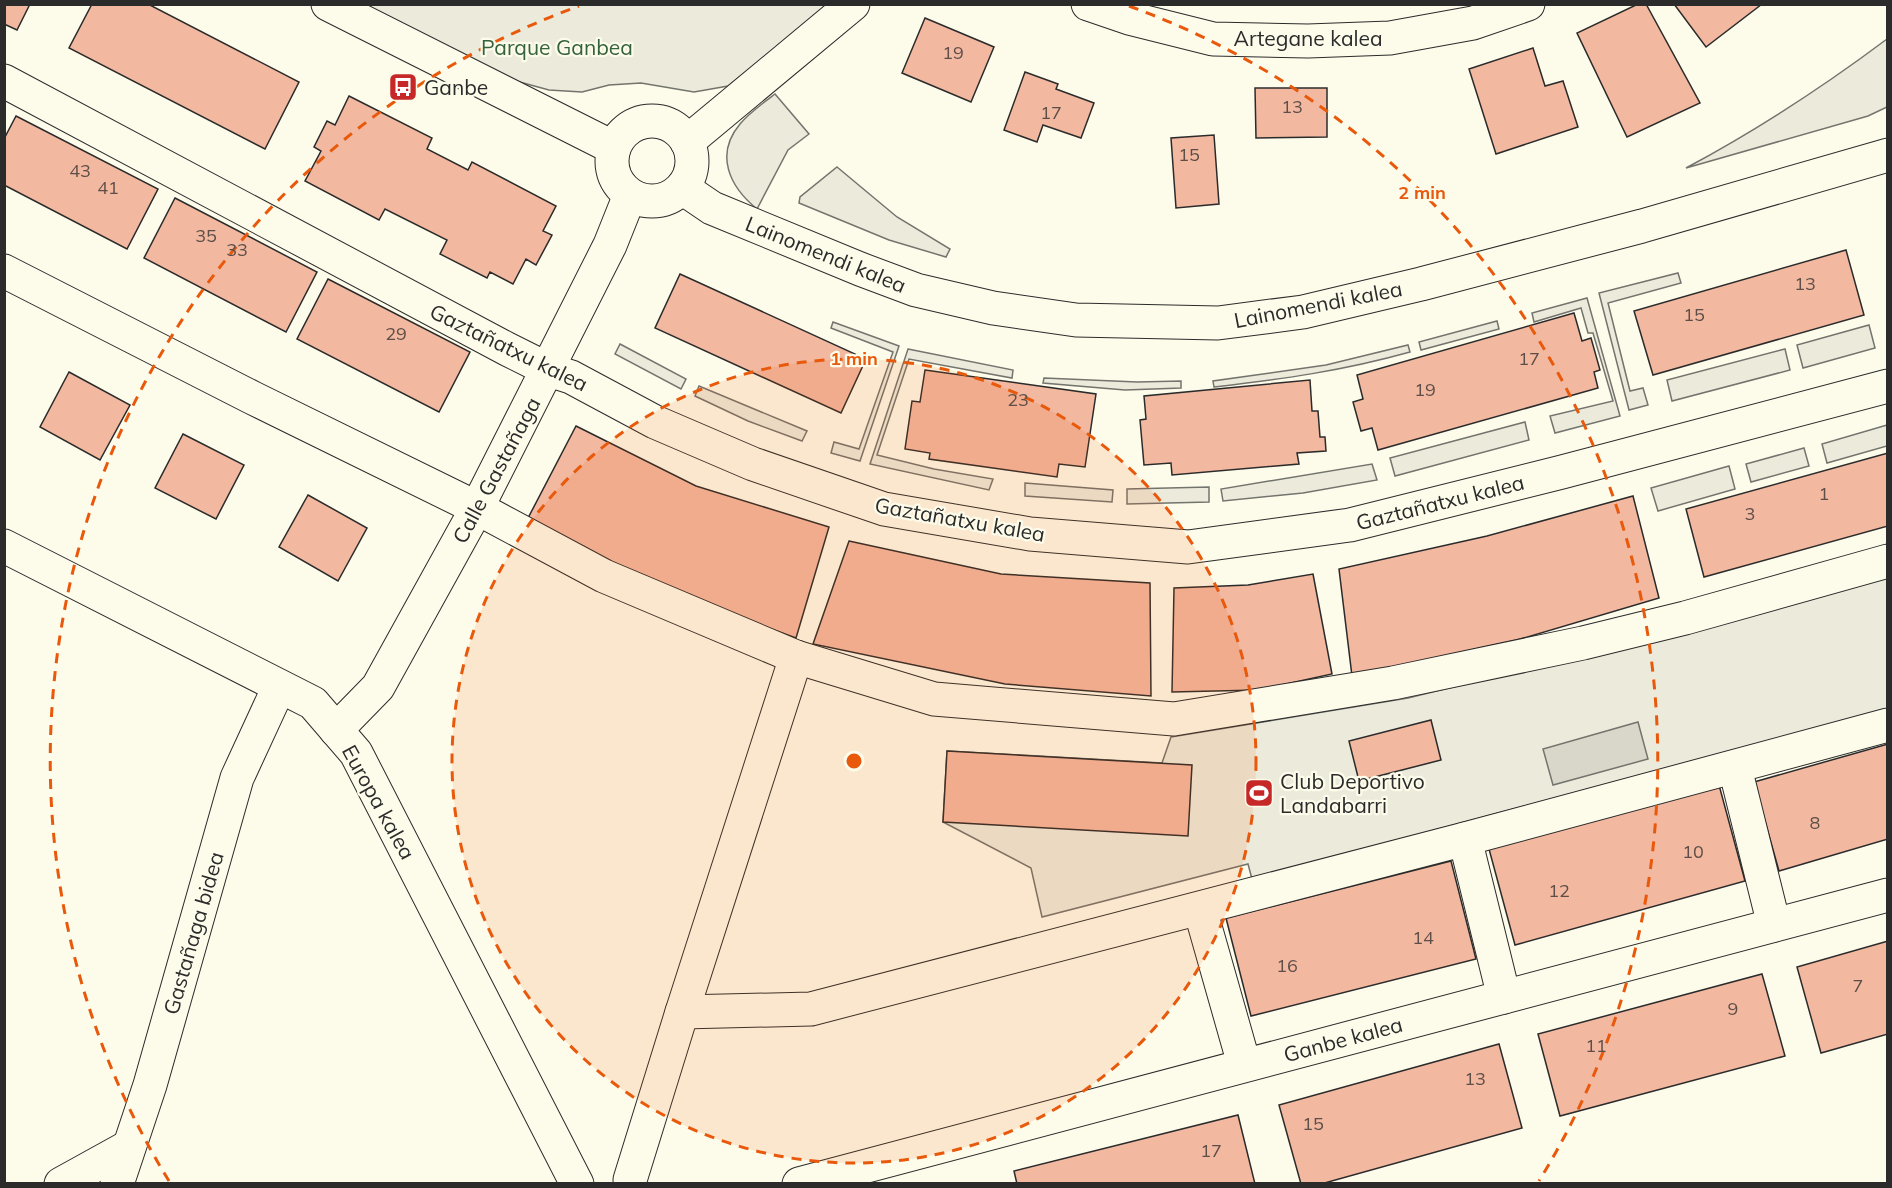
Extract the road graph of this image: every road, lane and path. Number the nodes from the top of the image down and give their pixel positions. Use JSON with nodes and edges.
{"nodes":[{"id":1,"x":328,"y":4,"type":"edge"},
{"id":2,"x":854,"y":4,"type":"edge"},
{"id":3,"x":1088,"y":4,"type":"edge"},
{"id":4,"x":1528,"y":4,"type":"edge"},
{"id":5,"x":4,"y":81,"type":"edge"},
{"id":6,"x":687,"y":142,"type":"junction"},
{"id":7,"x":614,"y":148,"type":"junction"},
{"id":8,"x":1886,"y":163,"type":"edge"},
{"id":9,"x":684,"y":189,"type":"junction"},
{"id":10,"x":630,"y":195,"type":"junction"},
{"id":11,"x":4,"y":271,"type":"edge"},
{"id":12,"x":549,"y":370,"type":"junction"},
{"id":13,"x":1887,"y":386,"type":"edge"},
{"id":14,"x":477,"y":508,"type":"junction"},
{"id":15,"x":4,"y":546,"type":"edge"},
{"id":16,"x":1887,"y":561,"type":"edge"},
{"id":17,"x":796,"y":657,"type":"junction"},
{"id":18,"x":279,"y":687,"type":"junction"},
{"id":19,"x":1887,"y":725,"type":"edge"},
{"id":20,"x":336,"y":730,"type":"junction"},
{"id":21,"x":1735,"y":768,"type":"junction"},
{"id":22,"x":1465,"y":839,"type":"junction"},
{"id":23,"x":1887,"y":895,"type":"edge"},
{"id":24,"x":1200,"y":909,"type":"junction"},
{"id":25,"x":1774,"y":925,"type":"junction"},
{"id":26,"x":1504,"y":997,"type":"junction"},
{"id":27,"x":682,"y":1012,"type":"junction"},
{"id":28,"x":1245,"y":1064,"type":"junction"},
{"id":29,"x":128,"y":1146,"type":"junction"},
{"id":30,"x":630,"y":1180,"type":"dead end"},
{"id":31,"x":61,"y":1184,"type":"edge"},
{"id":32,"x":117,"y":1184,"type":"edge"},
{"id":33,"x":577,"y":1184,"type":"edge"},
{"id":34,"x":799,"y":1184,"type":"edge"}],
"edges":[{"from":1,"to":7,"type":"street"},
{"from":2,"to":6,"type":"street"},
{"from":3,"to":4,"type":"street","name":"Artegane kalea"},
{"from":5,"to":12,"type":"street","name":"Gaztañatxu kalea"},
{"from":6,"to":7,"type":"street"},
{"from":6,"to":9,"type":"street"},
{"from":7,"to":10,"type":"street"},
{"from":8,"to":9,"type":"street","name":"Lainomendi kalea"},
{"from":9,"to":10,"type":"street"},
{"from":10,"to":12,"type":"street","name":"Calle Gastañaga"},
{"from":11,"to":14,"type":"street"},
{"from":12,"to":13,"type":"street","name":"Gaztañatxu kalea"},
{"from":12,"to":14,"type":"street","name":"Calle Gastañaga"},
{"from":14,"to":17,"type":"street"},
{"from":14,"to":20,"type":"street","name":"Calle Gastañaga"},
{"from":15,"to":18,"type":"street","name":"Europa kalea"},
{"from":16,"to":17,"type":"street"},
{"from":17,"to":27,"type":"street"},
{"from":18,"to":20,"type":"street","name":"Europa kalea"},
{"from":18,"to":29,"type":"street","name":"Gastañaga bidea"},
{"from":19,"to":21,"type":"street"},
{"from":20,"to":33,"type":"street","name":"Europa kalea"},
{"from":21,"to":22,"type":"street"},
{"from":21,"to":25,"type":"street"},
{"from":22,"to":24,"type":"street"},
{"from":22,"to":26,"type":"street"},
{"from":23,"to":25,"type":"street","name":"Ganbe kalea"},
{"from":24,"to":27,"type":"street"},
{"from":24,"to":28,"type":"street"},
{"from":25,"to":26,"type":"street","name":"Ganbe kalea"},
{"from":26,"to":28,"type":"street","name":"Ganbe kalea"},
{"from":27,"to":30,"type":"street"},
{"from":28,"to":34,"type":"street","name":"Ganbe kalea"},
{"from":29,"to":31,"type":"street"},
{"from":29,"to":32,"type":"street","name":"Gastañaga bidea"}]}
